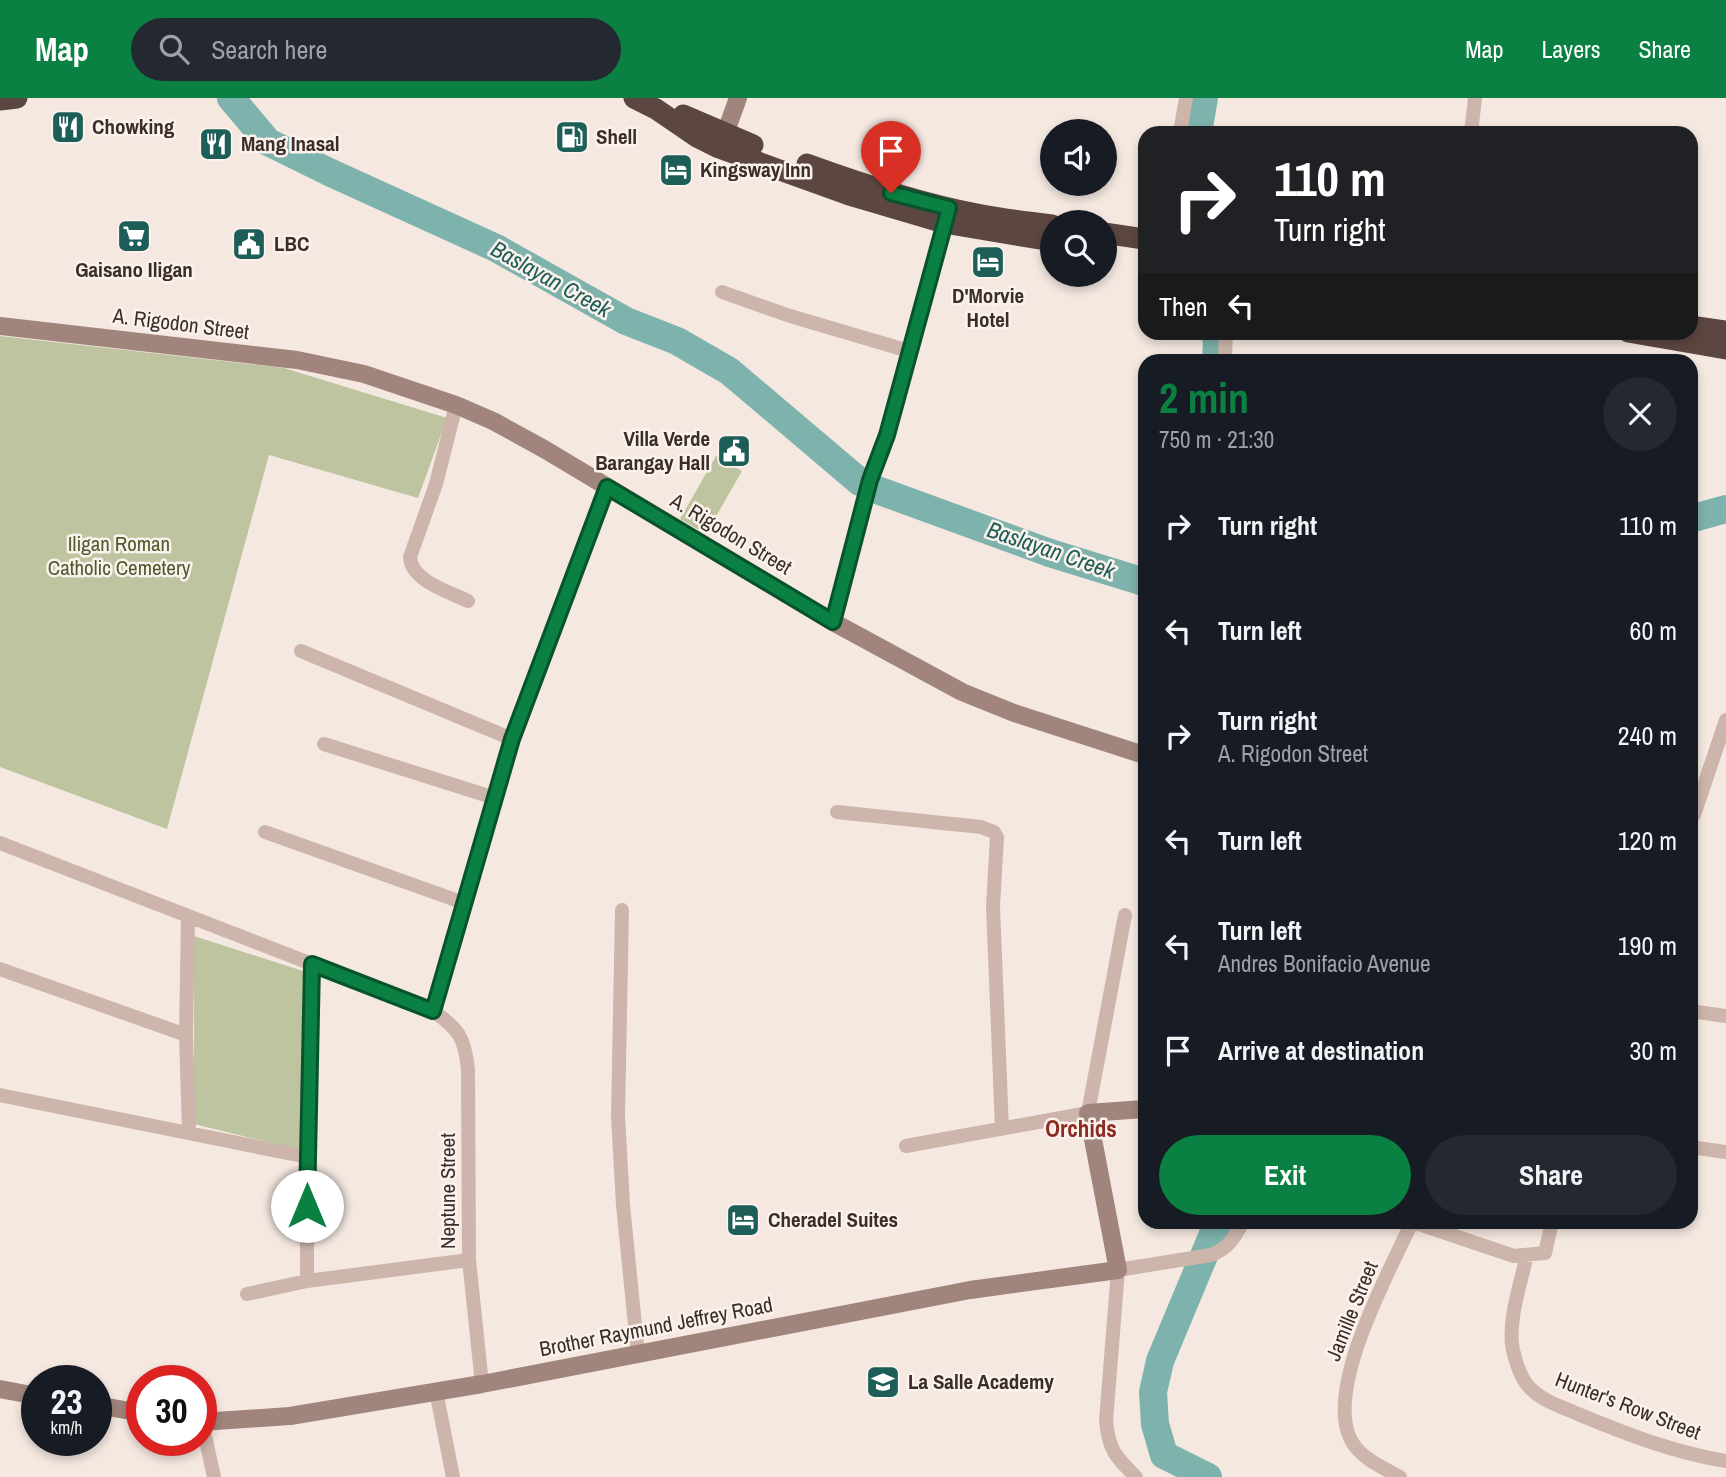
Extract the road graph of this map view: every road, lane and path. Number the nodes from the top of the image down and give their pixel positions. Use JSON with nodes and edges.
{"nodes":[{"id":1,"x":17,"y":98,"type":"edge"},
{"id":2,"x":634,"y":98,"type":"edge"},
{"id":3,"x":738,"y":98,"type":"edge"},
{"id":4,"x":1186,"y":98,"type":"edge"},
{"id":5,"x":1475,"y":98,"type":"edge"},
{"id":6,"x":0,"y":100,"type":"edge"},
{"id":7,"x":1182,"y":126,"type":"edge"},
{"id":8,"x":1472,"y":126,"type":"edge"},
{"id":9,"x":722,"y":141,"type":"junction"},
{"id":10,"x":947,"y":216,"type":"junction"},
{"id":11,"x":1040,"y":223,"type":"edge"},
{"id":12,"x":1117,"y":235,"type":"edge"},
{"id":13,"x":1040,"y":238,"type":"edge"},
{"id":14,"x":1138,"y":238,"type":"edge"},
{"id":15,"x":1117,"y":250,"type":"edge"},
{"id":16,"x":1138,"y":253,"type":"edge"},
{"id":17,"x":722,"y":292,"type":"dead end"},
{"id":18,"x":0,"y":326,"type":"edge"},
{"id":19,"x":1698,"y":327,"type":"edge"},
{"id":20,"x":1726,"y":331,"type":"edge"},
{"id":21,"x":1674,"y":340,"type":"edge"},
{"id":22,"x":1726,"y":349,"type":"edge"},
{"id":23,"x":909,"y":351,"type":"junction"},
{"id":24,"x":456,"y":405,"type":"junction"},
{"id":25,"x":607,"y":487,"type":"junction"},
{"id":26,"x":468,"y":601,"type":"dead end"},
{"id":27,"x":833,"y":622,"type":"junction"},
{"id":28,"x":301,"y":651,"type":"dead end"},
{"id":29,"x":1726,"y":720,"type":"edge"},
{"id":30,"x":512,"y":739,"type":"junction"},
{"id":31,"x":324,"y":744,"type":"dead end"},
{"id":32,"x":1138,"y":753,"type":"edge"},
{"id":33,"x":495,"y":798,"type":"junction"},
{"id":34,"x":1698,"y":803,"type":"edge"},
{"id":35,"x":836,"y":812,"type":"dead end"},
{"id":36,"x":265,"y":832,"type":"dead end"},
{"id":37,"x":0,"y":843,"type":"edge"},
{"id":38,"x":464,"y":903,"type":"junction"},
{"id":39,"x":622,"y":910,"type":"dead end"},
{"id":40,"x":1125,"y":915,"type":"dead end"},
{"id":41,"x":188,"y":917,"type":"junction"},
{"id":42,"x":312,"y":964,"type":"junction"},
{"id":43,"x":0,"y":969,"type":"edge"},
{"id":44,"x":433,"y":1011,"type":"junction"},
{"id":45,"x":1698,"y":1012,"type":"edge"},
{"id":46,"x":1726,"y":1016,"type":"edge"},
{"id":47,"x":186,"y":1035,"type":"junction"},
{"id":48,"x":0,"y":1095,"type":"edge"},
{"id":49,"x":1138,"y":1109,"type":"edge"},
{"id":50,"x":1088,"y":1113,"type":"junction"},
{"id":51,"x":1002,"y":1129,"type":"junction"},
{"id":52,"x":189,"y":1132,"type":"junction"},
{"id":53,"x":906,"y":1146,"type":"dead end"},
{"id":54,"x":1698,"y":1148,"type":"edge"},
{"id":55,"x":1726,"y":1152,"type":"edge"},
{"id":56,"x":307,"y":1157,"type":"junction"},
{"id":57,"x":1240,"y":1229,"type":"edge"},
{"id":58,"x":1409,"y":1229,"type":"edge"},
{"id":59,"x":1433,"y":1229,"type":"edge"},
{"id":60,"x":1550,"y":1229,"type":"edge"},
{"id":61,"x":1527,"y":1255,"type":"junction"},
{"id":62,"x":469,"y":1260,"type":"junction"},
{"id":63,"x":1118,"y":1270,"type":"junction"},
{"id":64,"x":307,"y":1281,"type":"junction"},
{"id":65,"x":247,"y":1294,"type":"dead end"},
{"id":66,"x":638,"y":1355,"type":"junction"},
{"id":67,"x":482,"y":1384,"type":"junction"},
{"id":68,"x":0,"y":1389,"type":"edge"},
{"id":69,"x":436,"y":1391,"type":"junction"},
{"id":70,"x":21,"y":1393,"type":"edge"},
{"id":71,"x":217,"y":1421,"type":"edge"},
{"id":72,"x":209,"y":1456,"type":"edge"},
{"id":73,"x":1726,"y":1461,"type":"edge"},
{"id":74,"x":214,"y":1477,"type":"edge"},
{"id":75,"x":453,"y":1477,"type":"edge"},
{"id":76,"x":1136,"y":1477,"type":"edge"},
{"id":77,"x":1400,"y":1477,"type":"edge"}],
"edges":[{"from":1,"to":6,"type":"highway"},
{"from":2,"to":9,"type":"highway"},
{"from":3,"to":9,"type":"street"},
{"from":4,"to":7,"type":"street"},
{"from":5,"to":8,"type":"street"},
{"from":9,"to":10,"type":"highway"},
{"from":10,"to":11,"type":"highway"},
{"from":10,"to":13,"type":"highway"},
{"from":10,"to":23,"type":"street"},
{"from":12,"to":14,"type":"highway"},
{"from":15,"to":16,"type":"highway"},
{"from":17,"to":23,"type":"street"},
{"from":18,"to":24,"type":"street","name":"A. Rigodon Street"},
{"from":19,"to":20,"type":"highway"},
{"from":21,"to":22,"type":"highway"},
{"from":23,"to":27,"type":"street"},
{"from":24,"to":25,"type":"street","name":"A. Rigodon Street"},
{"from":24,"to":26,"type":"street"},
{"from":25,"to":27,"type":"street","name":"A. Rigodon Street"},
{"from":25,"to":30,"type":"street"},
{"from":27,"to":32,"type":"street","name":"A. Rigodon Street"},
{"from":28,"to":30,"type":"street"},
{"from":29,"to":34,"type":"street"},
{"from":30,"to":33,"type":"street"},
{"from":31,"to":33,"type":"street"},
{"from":33,"to":38,"type":"street"},
{"from":35,"to":51,"type":"street"},
{"from":36,"to":38,"type":"street"},
{"from":37,"to":41,"type":"street"},
{"from":38,"to":44,"type":"street"},
{"from":39,"to":66,"type":"street"},
{"from":40,"to":50,"type":"street"},
{"from":41,"to":42,"type":"street"},
{"from":41,"to":47,"type":"street"},
{"from":42,"to":44,"type":"street"},
{"from":42,"to":56,"type":"street"},
{"from":43,"to":47,"type":"street"},
{"from":44,"to":62,"type":"street","name":"Neptune Street"},
{"from":45,"to":46,"type":"street"},
{"from":47,"to":52,"type":"street"},
{"from":48,"to":52,"type":"street"},
{"from":49,"to":50,"type":"street"},
{"from":50,"to":51,"type":"street"},
{"from":50,"to":63,"type":"street"},
{"from":51,"to":53,"type":"street"},
{"from":52,"to":56,"type":"street"},
{"from":54,"to":55,"type":"street"},
{"from":56,"to":64,"type":"street"},
{"from":57,"to":63,"type":"street"},
{"from":58,"to":77,"type":"street","name":"Jamille Street"},
{"from":59,"to":61,"type":"street"},
{"from":60,"to":61,"type":"street"},
{"from":61,"to":73,"type":"street","name":"Hunter's Row Street"},
{"from":62,"to":64,"type":"street"},
{"from":62,"to":67,"type":"street","name":"Neptune Street"},
{"from":63,"to":66,"type":"street","name":"Brother Raymund Jeffrey Road"},
{"from":63,"to":76,"type":"street"},
{"from":64,"to":65,"type":"street"},
{"from":66,"to":67,"type":"street","name":"Brother Raymund Jeffrey Road"},
{"from":67,"to":69,"type":"street","name":"Brother Raymund Jeffrey Road"},
{"from":68,"to":70,"type":"street"},
{"from":69,"to":71,"type":"street","name":"Brother Raymund Jeffrey Road"},
{"from":69,"to":75,"type":"street"},
{"from":72,"to":74,"type":"street"}]}
